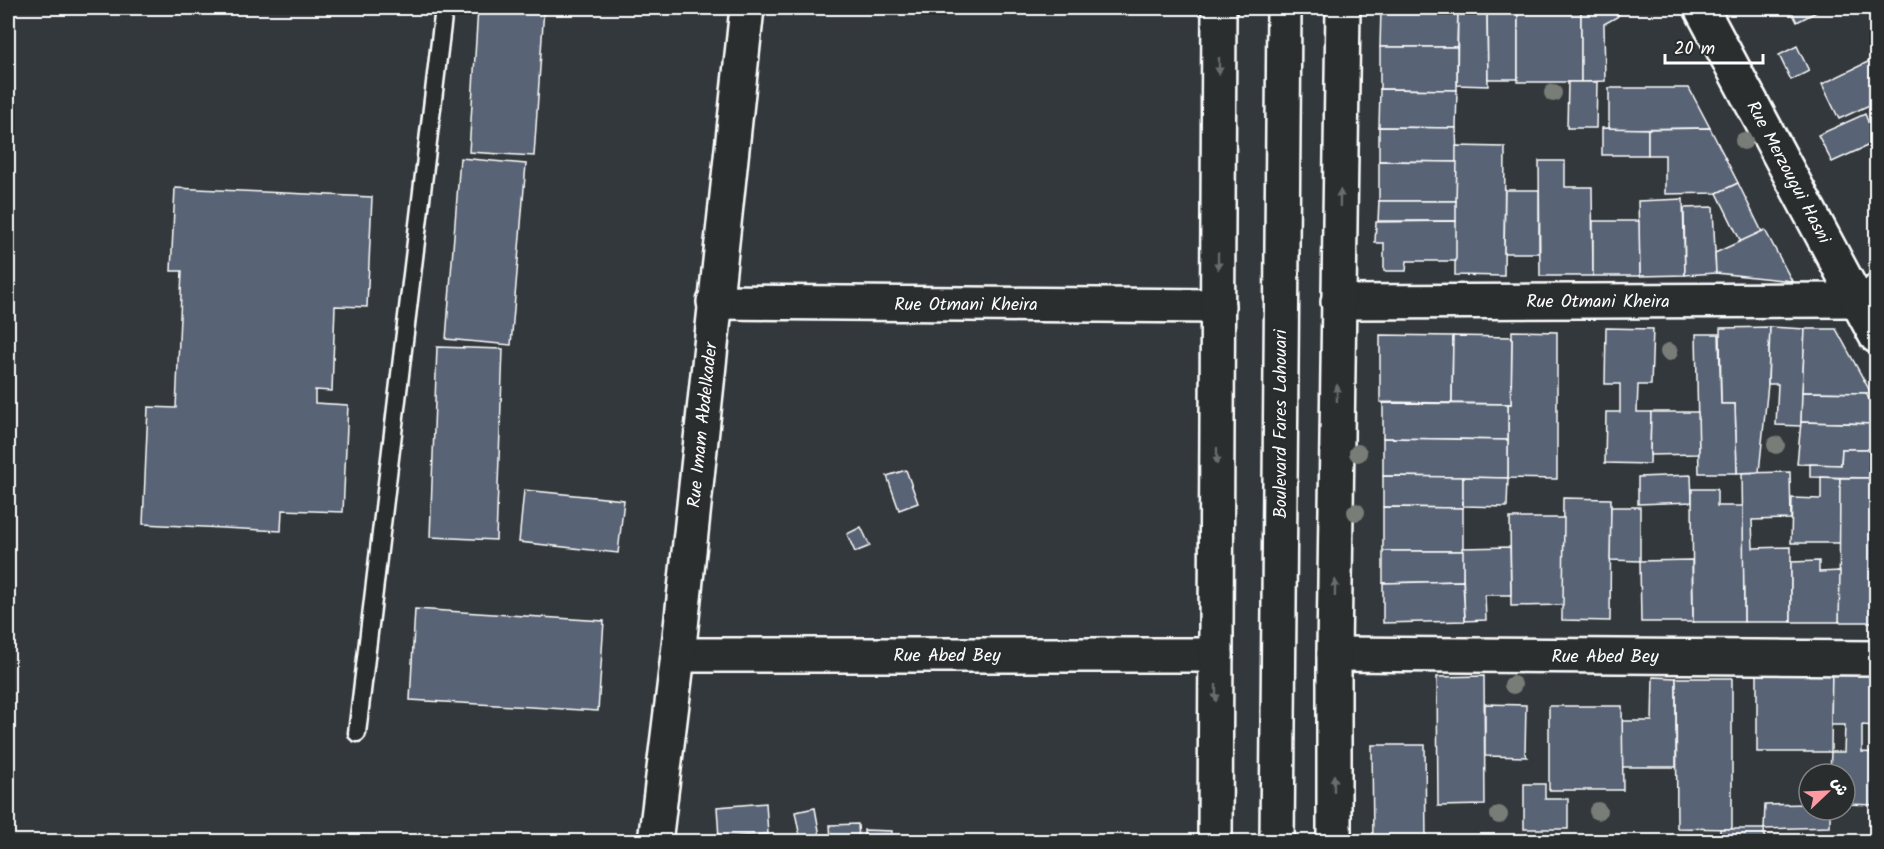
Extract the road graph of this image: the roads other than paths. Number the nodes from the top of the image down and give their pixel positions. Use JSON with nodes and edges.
{"nodes":[{"id":1,"x":444,"y":8,"type":"edge"},
{"id":2,"x":747,"y":8,"type":"edge"},
{"id":3,"x":1219,"y":8,"type":"edge"},
{"id":4,"x":1284,"y":8,"type":"edge"},
{"id":5,"x":1342,"y":8,"type":"edge"},
{"id":6,"x":1701,"y":8,"type":"edge"},
{"id":7,"x":1870,"y":294,"type":"edge"},
{"id":8,"x":714,"y":302,"type":"junction"},
{"id":9,"x":1338,"y":302,"type":"junction"},
{"id":10,"x":1218,"y":306,"type":"junction"},
{"id":11,"x":1876,"y":336,"type":"edge"},
{"id":12,"x":1334,"y":654,"type":"junction"},
{"id":13,"x":678,"y":655,"type":"junction"},
{"id":14,"x":1216,"y":655,"type":"junction"},
{"id":15,"x":1876,"y":658,"type":"edge"},
{"id":16,"x":357,"y":733,"type":"dead end"},
{"id":17,"x":655,"y":842,"type":"edge"},
{"id":18,"x":1215,"y":842,"type":"edge"},
{"id":19,"x":1277,"y":842,"type":"edge"},
{"id":20,"x":1334,"y":842,"type":"edge"}],
"edges":[{"from":1,"to":16,"type":"lane"},
{"from":2,"to":8,"type":"street","name":"Rue Imam Abdelkader"},
{"from":3,"to":10,"type":"street","one_way":true},
{"from":4,"to":19,"type":"street","name":"Boulevard Fares Lahouari"},
{"from":9,"to":5,"type":"street","one_way":true},
{"from":6,"to":7,"type":"street","name":"Rue Merzougui Hasni"},
{"from":7,"to":9,"type":"street","name":"Rue Otmani Kheira"},
{"from":7,"to":11,"type":"street","name":"Rue Merzougui Hasni"},
{"from":8,"to":10,"type":"street","name":"Rue Otmani Kheira"},
{"from":8,"to":13,"type":"street","name":"Rue Imam Abdelkader"},
{"from":12,"to":9,"type":"street","one_way":true},
{"from":10,"to":14,"type":"street","one_way":true},
{"from":12,"to":15,"type":"street","name":"Rue Abed Bey"},
{"from":20,"to":12,"type":"street","one_way":true},
{"from":13,"to":14,"type":"street","name":"Rue Abed Bey"},
{"from":13,"to":17,"type":"street","name":"Rue Imam Abdelkader"},
{"from":14,"to":18,"type":"street","one_way":true}]}
